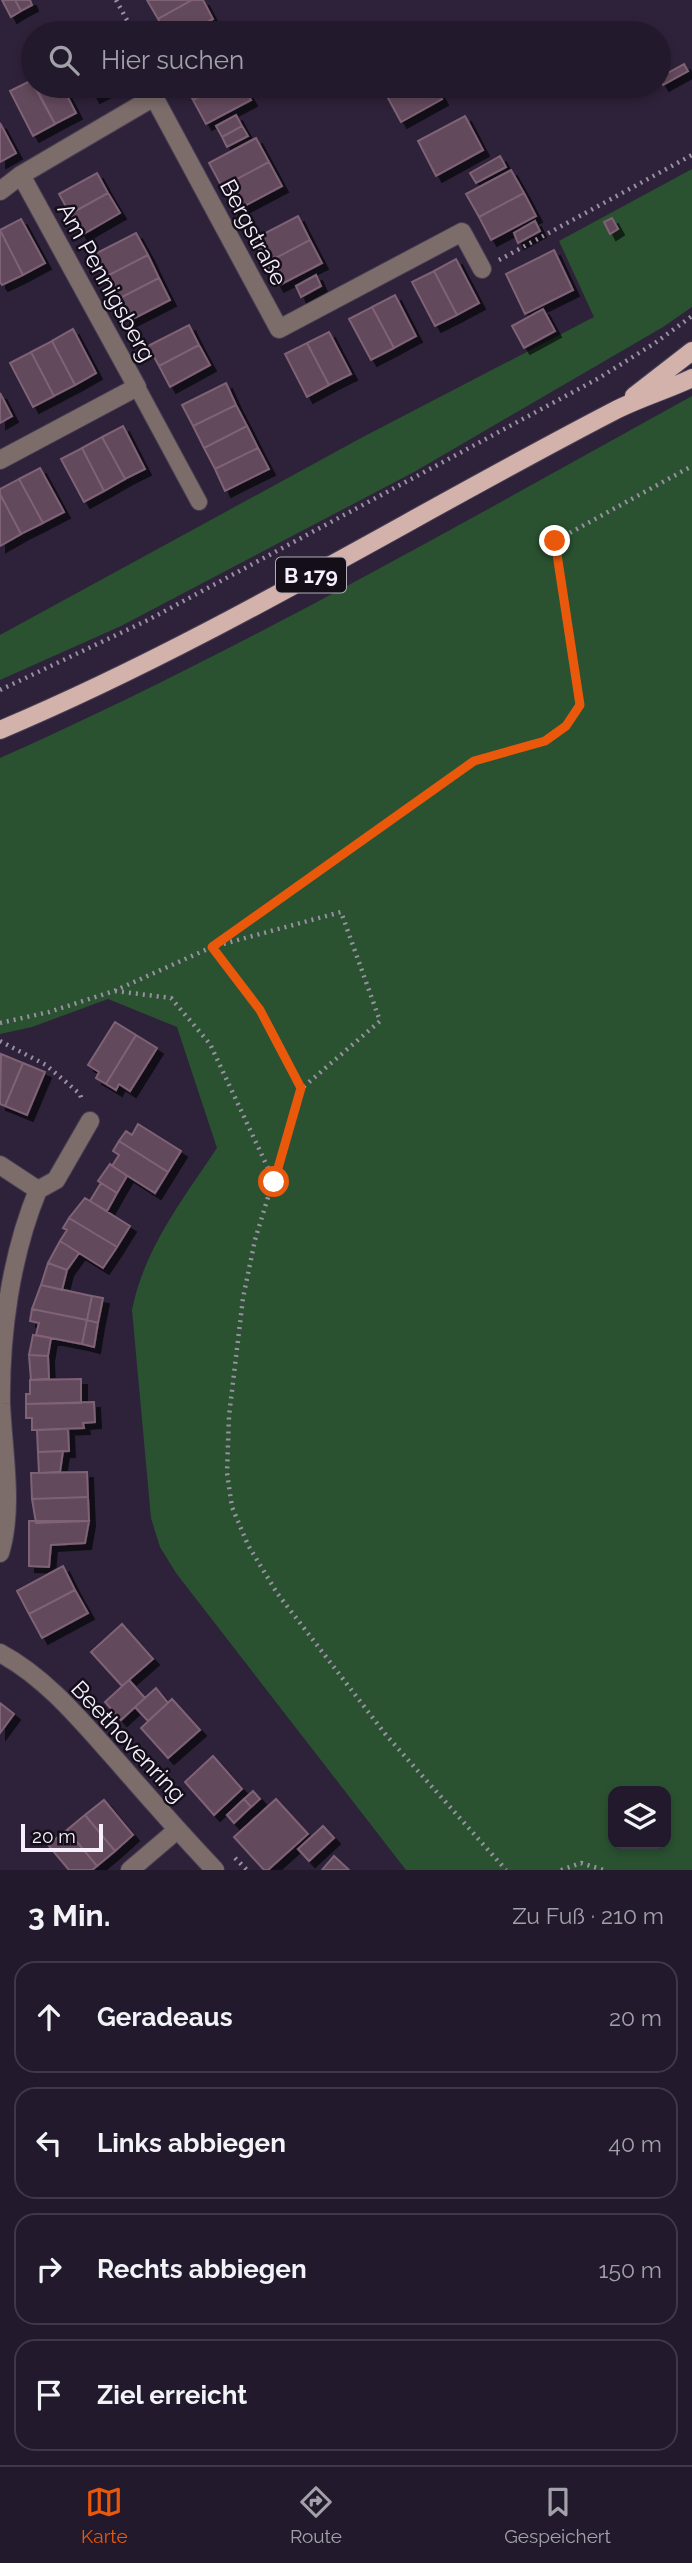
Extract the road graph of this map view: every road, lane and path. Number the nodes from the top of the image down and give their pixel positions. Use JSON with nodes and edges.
{"nodes":[{"id":1,"x":117,"y":0,"type":"edge"},
{"id":2,"x":128,"y":21,"type":"edge"},
{"id":3,"x":152,"y":98,"type":"edge"},
{"id":4,"x":155,"y":98,"type":"edge"},
{"id":5,"x":692,"y":155,"type":"edge"},
{"id":6,"x":21,"y":175,"type":"junction"},
{"id":7,"x":0,"y":191,"type":"edge"},
{"id":8,"x":482,"y":269,"type":"joint"},
{"id":9,"x":692,"y":316,"type":"edge"},
{"id":10,"x":692,"y":351,"type":"edge"},
{"id":11,"x":692,"y":378,"type":"edge"},
{"id":12,"x":137,"y":387,"type":"junction"},
{"id":13,"x":617,"y":409,"type":"junction"},
{"id":14,"x":0,"y":460,"type":"edge"},
{"id":15,"x":692,"y":466,"type":"edge"},
{"id":16,"x":199,"y":502,"type":"dead end"},
{"id":17,"x":0,"y":690,"type":"edge"},
{"id":18,"x":0,"y":730,"type":"edge"},
{"id":19,"x":212,"y":947,"type":"junction"},
{"id":20,"x":114,"y":990,"type":"junction"},
{"id":21,"x":0,"y":1023,"type":"edge"},
{"id":22,"x":0,"y":1041,"type":"edge"},
{"id":23,"x":301,"y":1088,"type":"junction"},
{"id":24,"x":90,"y":1121,"type":"joint"},
{"id":25,"x":0,"y":1166,"type":"edge"},
{"id":26,"x":274,"y":1182,"type":"junction"},
{"id":27,"x":38,"y":1190,"type":"junction"},
{"id":28,"x":0,"y":1553,"type":"edge"},
{"id":29,"x":0,"y":1653,"type":"edge"},
{"id":30,"x":177,"y":1830,"type":"junction"},
{"id":31,"x":130,"y":1870,"type":"edge"},
{"id":32,"x":215,"y":1870,"type":"edge"},
{"id":33,"x":506,"y":1870,"type":"edge"},
{"id":34,"x":561,"y":1870,"type":"edge"},
{"id":35,"x":604,"y":1870,"type":"edge"}],
"edges":[{"from":1,"to":2,"type":"path"},
{"from":3,"to":6,"type":"street","name":"Bergstraße"},
{"from":4,"to":8,"type":"street","name":"Bergstraße"},
{"from":5,"to":8,"type":"path"},
{"from":6,"to":7,"type":"street","name":"Bergstraße"},
{"from":6,"to":12,"type":"street","name":"Am Pennigsberg"},
{"from":9,"to":17,"type":"path"},
{"from":10,"to":13,"type":"main road","number":"B 179"},
{"from":11,"to":13,"type":"main road","number":"B 179"},
{"from":12,"to":14,"type":"street","name":"Am Pennigsberg"},
{"from":12,"to":16,"type":"lane"},
{"from":13,"to":18,"type":"main road","number":"B 179"},
{"from":15,"to":19,"type":"path"},
{"from":19,"to":20,"type":"path"},
{"from":19,"to":23,"type":"path"},
{"from":19,"to":23,"type":"path"},
{"from":20,"to":21,"type":"path"},
{"from":20,"to":26,"type":"path"},
{"from":22,"to":24,"type":"path"},
{"from":23,"to":26,"type":"path"},
{"from":24,"to":27,"type":"street"},
{"from":25,"to":27,"type":"street"},
{"from":26,"to":33,"type":"path"},
{"from":27,"to":28,"type":"street"},
{"from":29,"to":30,"type":"street","name":"Beethovenring"},
{"from":30,"to":31,"type":"street"},
{"from":30,"to":32,"type":"street","name":"Beethovenring"},
{"from":34,"to":35,"type":"path"}]}
